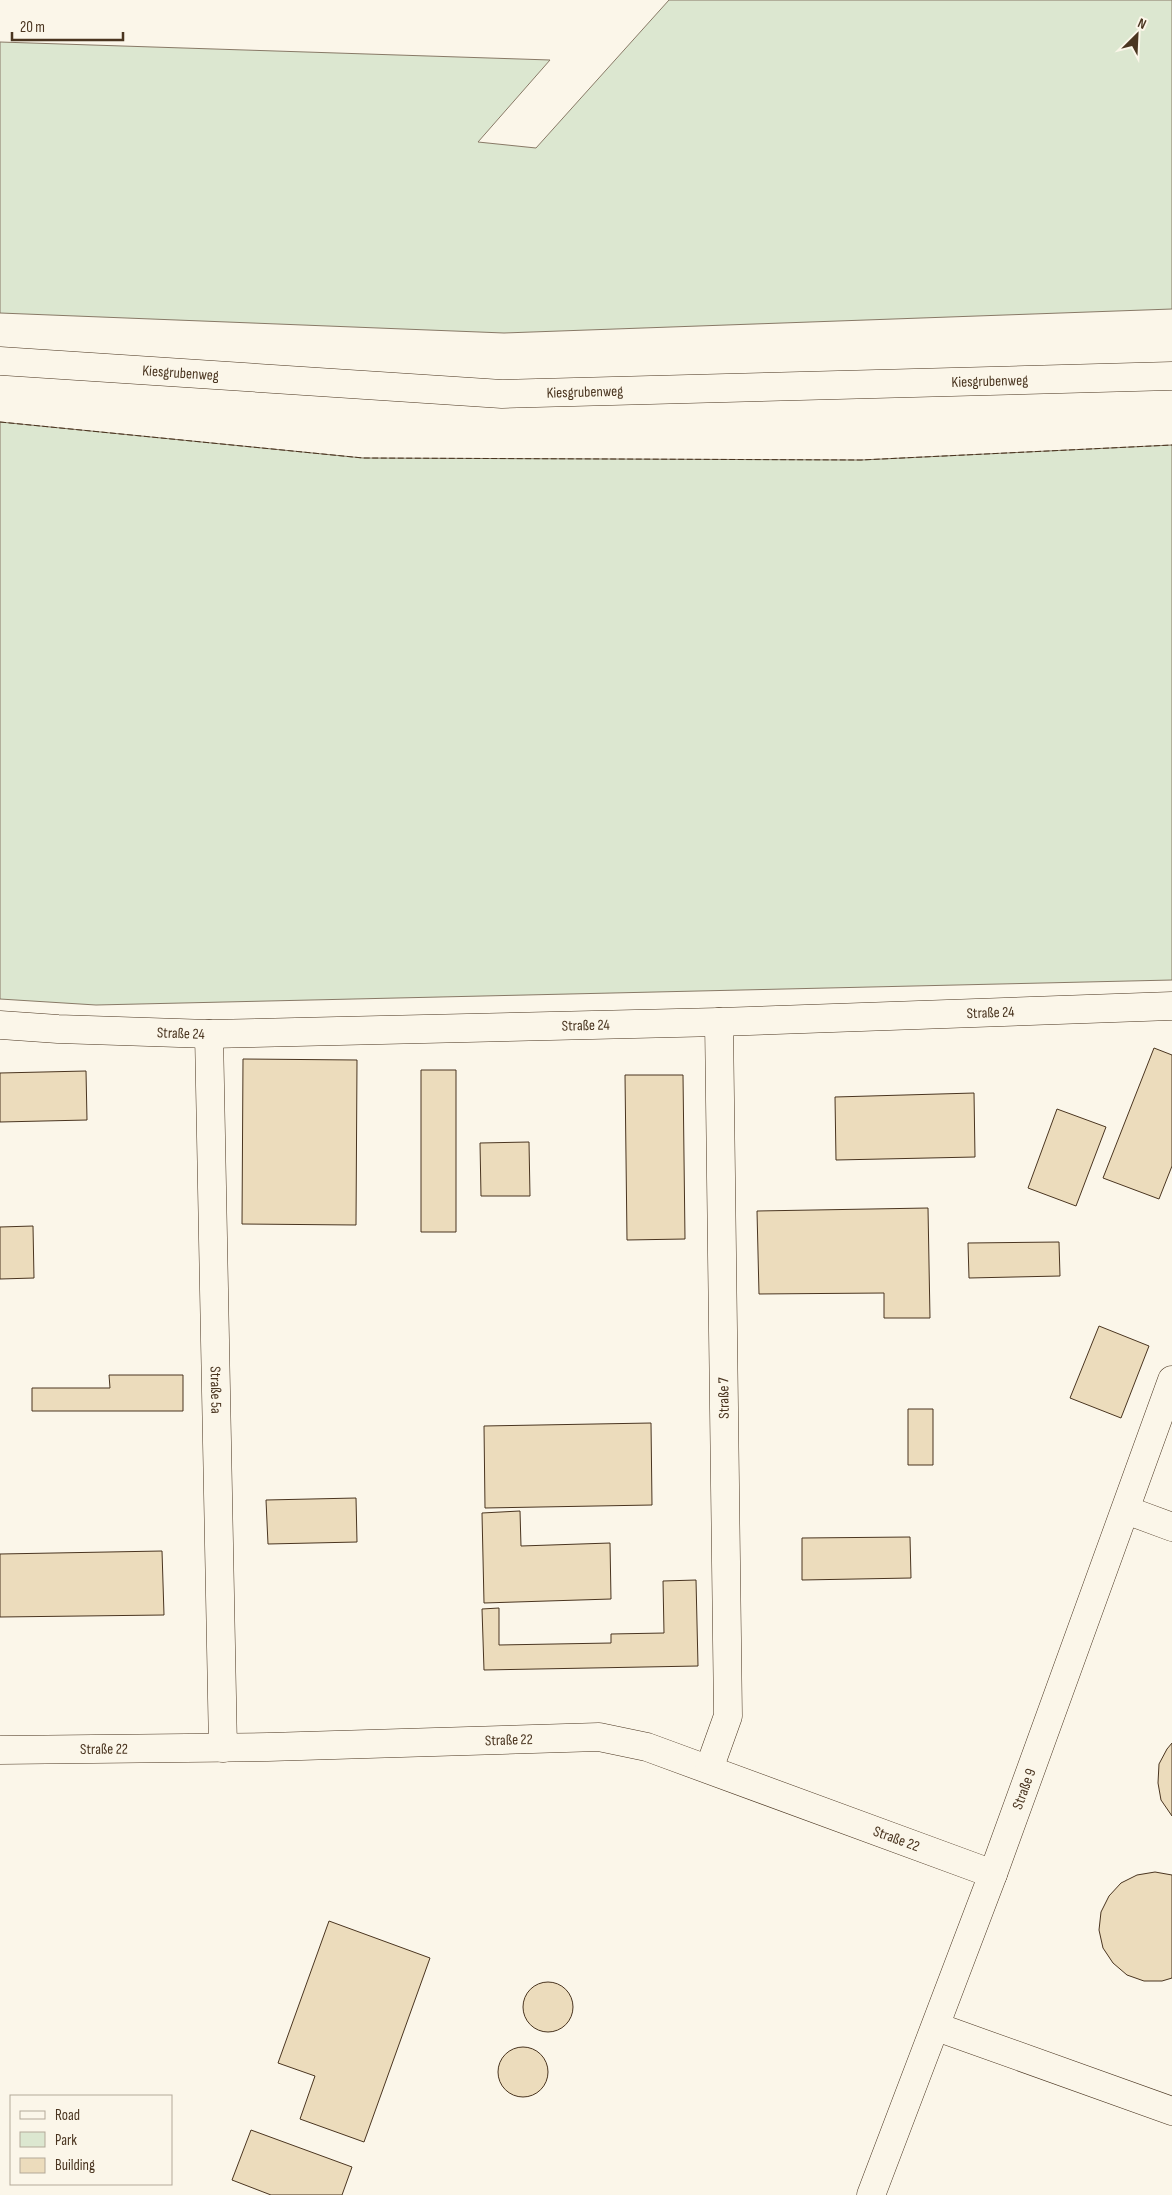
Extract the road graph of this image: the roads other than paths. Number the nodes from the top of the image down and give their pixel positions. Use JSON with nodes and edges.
{"nodes":[{"id":1,"x":0,"y":361,"type":"edge"},
{"id":2,"x":1172,"y":376,"type":"edge"},
{"id":3,"x":1172,"y":1006,"type":"edge"},
{"id":4,"x":720,"y":1022,"type":"junction"},
{"id":5,"x":0,"y":1025,"type":"edge"},
{"id":6,"x":208,"y":1034,"type":"junction"},
{"id":7,"x":1172,"y":1380,"type":"edge"},
{"id":8,"x":1126,"y":1510,"type":"junction"},
{"id":9,"x":1172,"y":1527,"type":"edge"},
{"id":10,"x":223,"y":1748,"type":"junction"},
{"id":11,"x":0,"y":1750,"type":"edge"},
{"id":12,"x":709,"y":1769,"type":"junction"},
{"id":13,"x":993,"y":1874,"type":"junction"},
{"id":14,"x":937,"y":2027,"type":"junction"},
{"id":15,"x":1172,"y":2111,"type":"edge"},
{"id":16,"x":871,"y":2195,"type":"edge"}],
"edges":[{"from":1,"to":2,"type":"main road","name":"Kiesgrubenweg"},
{"from":3,"to":4,"type":"main road","name":"Straße 24"},
{"from":4,"to":6,"type":"main road","name":"Straße 24"},
{"from":4,"to":12,"type":"main road","name":"Straße 7"},
{"from":5,"to":6,"type":"main road","name":"Straße 24"},
{"from":6,"to":10,"type":"main road","name":"Straße 5a"},
{"from":7,"to":8,"type":"main road","name":"Straße 9"},
{"from":8,"to":9,"type":"main road"},
{"from":8,"to":13,"type":"main road","name":"Straße 9"},
{"from":10,"to":11,"type":"main road","name":"Straße 22"},
{"from":10,"to":12,"type":"main road","name":"Straße 22"},
{"from":12,"to":13,"type":"main road","name":"Straße 22"},
{"from":13,"to":14,"type":"main road","name":"Straße 9"},
{"from":14,"to":15,"type":"main road"},
{"from":14,"to":16,"type":"main road","name":"Straße 9"}]}
